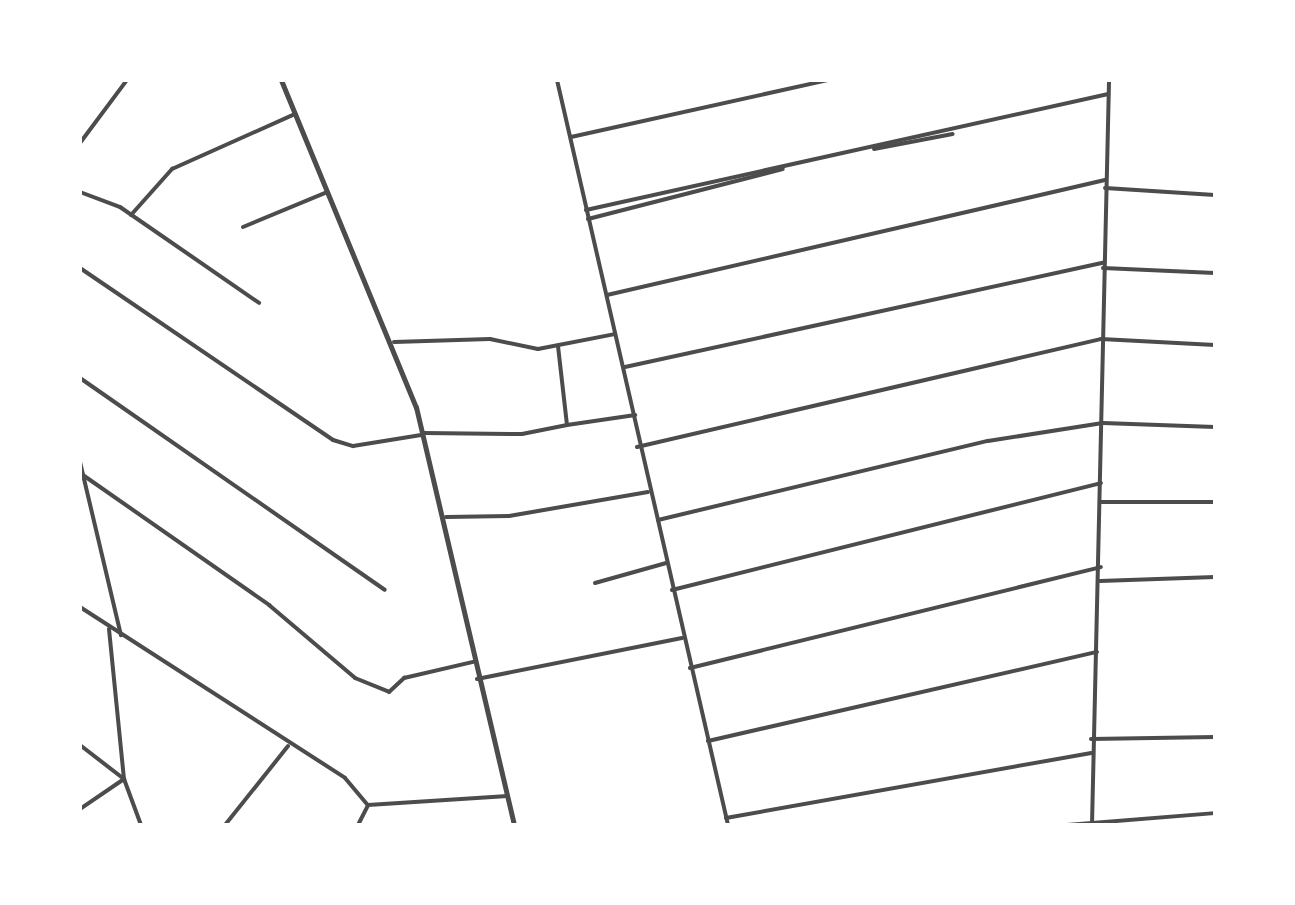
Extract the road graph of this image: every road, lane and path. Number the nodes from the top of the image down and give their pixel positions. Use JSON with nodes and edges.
{"nodes":[{"id":1,"x":127,"y":80,"type":"edge"},
{"id":2,"x":281,"y":80,"type":"edge"},
{"id":3,"x":557,"y":80,"type":"edge"},
{"id":4,"x":826,"y":80,"type":"edge"},
{"id":5,"x":1109,"y":80,"type":"edge"},
{"id":6,"x":1108,"y":94,"type":"junction"},
{"id":7,"x":295,"y":114,"type":"junction"},
{"id":8,"x":953,"y":134,"type":"dead end"},
{"id":9,"x":571,"y":137,"type":"junction"},
{"id":10,"x":80,"y":143,"type":"edge"},
{"id":11,"x":1105,"y":180,"type":"junction"},
{"id":12,"x":1105,"y":188,"type":"junction"},
{"id":13,"x":80,"y":192,"type":"edge"},
{"id":14,"x":327,"y":192,"type":"junction"},
{"id":15,"x":1215,"y":195,"type":"edge"},
{"id":16,"x":586,"y":210,"type":"junction"},
{"id":17,"x":131,"y":215,"type":"junction"},
{"id":18,"x":588,"y":219,"type":"junction"},
{"id":19,"x":243,"y":227,"type":"dead end"},
{"id":20,"x":1103,"y":266,"type":"junction"},
{"id":21,"x":80,"y":268,"type":"edge"},
{"id":22,"x":1215,"y":273,"type":"edge"},
{"id":23,"x":607,"y":295,"type":"junction"},
{"id":24,"x":259,"y":303,"type":"dead end"},
{"id":25,"x":615,"y":334,"type":"junction"},
{"id":26,"x":1101,"y":339,"type":"junction"},
{"id":27,"x":394,"y":342,"type":"junction"},
{"id":28,"x":1215,"y":345,"type":"edge"},
{"id":29,"x":558,"y":346,"type":"junction"},
{"id":30,"x":625,"y":367,"type":"junction"},
{"id":31,"x":80,"y":378,"type":"edge"},
{"id":32,"x":635,"y":415,"type":"junction"},
{"id":33,"x":1103,"y":423,"type":"junction"},
{"id":34,"x":567,"y":425,"type":"junction"},
{"id":35,"x":1215,"y":427,"type":"edge"},
{"id":36,"x":421,"y":434,"type":"junction"},
{"id":37,"x":637,"y":447,"type":"junction"},
{"id":38,"x":80,"y":462,"type":"edge"},
{"id":39,"x":82,"y":474,"type":"edge"},
{"id":40,"x":1101,"y":483,"type":"junction"},
{"id":41,"x":648,"y":492,"type":"junction"},
{"id":42,"x":1101,"y":502,"type":"junction"},
{"id":43,"x":1215,"y":502,"type":"edge"},
{"id":44,"x":446,"y":517,"type":"junction"},
{"id":45,"x":658,"y":520,"type":"junction"},
{"id":46,"x":667,"y":563,"type":"junction"},
{"id":47,"x":1101,"y":567,"type":"junction"},
{"id":48,"x":1215,"y":577,"type":"edge"},
{"id":49,"x":1100,"y":581,"type":"junction"},
{"id":50,"x":595,"y":583,"type":"dead end"},
{"id":51,"x":385,"y":590,"type":"dead end"},
{"id":52,"x":672,"y":590,"type":"junction"},
{"id":53,"x":80,"y":607,"type":"edge"},
{"id":54,"x":109,"y":629,"type":"junction"},
{"id":55,"x":122,"y":637,"type":"junction"},
{"id":56,"x":683,"y":638,"type":"junction"},
{"id":57,"x":1097,"y":652,"type":"junction"},
{"id":58,"x":473,"y":662,"type":"junction"},
{"id":59,"x":690,"y":668,"type":"junction"},
{"id":60,"x":477,"y":679,"type":"junction"},
{"id":61,"x":1215,"y":737,"type":"edge"},
{"id":62,"x":1091,"y":739,"type":"junction"},
{"id":63,"x":708,"y":741,"type":"junction"},
{"id":64,"x":80,"y":745,"type":"edge"},
{"id":65,"x":288,"y":745,"type":"junction"},
{"id":66,"x":1091,"y":753,"type":"junction"},
{"id":67,"x":124,"y":779,"type":"junction"},
{"id":68,"x":508,"y":796,"type":"junction"},
{"id":69,"x":368,"y":805,"type":"junction"},
{"id":70,"x":80,"y":809,"type":"edge"},
{"id":71,"x":1215,"y":813,"type":"edge"},
{"id":72,"x":726,"y":818,"type":"junction"},
{"id":73,"x":1092,"y":822,"type":"edge"},
{"id":74,"x":141,"y":825,"type":"edge"},
{"id":75,"x":225,"y":825,"type":"edge"},
{"id":76,"x":358,"y":825,"type":"edge"},
{"id":77,"x":514,"y":825,"type":"edge"},
{"id":78,"x":728,"y":825,"type":"edge"},
{"id":79,"x":1067,"y":825,"type":"edge"}],
"edges":[{"from":1,"to":10,"type":"street"},
{"from":2,"to":7,"type":"street"},
{"from":3,"to":9,"type":"street"},
{"from":4,"to":9,"type":"street"},
{"from":5,"to":6,"type":"street"},
{"from":6,"to":11,"type":"street"},
{"from":6,"to":16,"type":"street"},
{"from":7,"to":14,"type":"street"},
{"from":7,"to":17,"type":"street"},
{"from":8,"to":18,"type":"street"},
{"from":9,"to":16,"type":"street"},
{"from":11,"to":12,"type":"street"},
{"from":11,"to":23,"type":"street"},
{"from":12,"to":15,"type":"street"},
{"from":12,"to":20,"type":"street"},
{"from":13,"to":17,"type":"street"},
{"from":14,"to":19,"type":"street"},
{"from":14,"to":27,"type":"street"},
{"from":16,"to":18,"type":"street"},
{"from":17,"to":24,"type":"street"},
{"from":18,"to":23,"type":"street"},
{"from":20,"to":22,"type":"street"},
{"from":20,"to":26,"type":"street"},
{"from":20,"to":30,"type":"street"},
{"from":21,"to":36,"type":"street"},
{"from":23,"to":25,"type":"street"},
{"from":25,"to":29,"type":"street"},
{"from":25,"to":30,"type":"street"},
{"from":26,"to":28,"type":"street"},
{"from":26,"to":33,"type":"street"},
{"from":26,"to":37,"type":"street"},
{"from":27,"to":29,"type":"street"},
{"from":27,"to":36,"type":"street"},
{"from":29,"to":34,"type":"street"},
{"from":30,"to":32,"type":"street"},
{"from":31,"to":51,"type":"street"},
{"from":32,"to":34,"type":"street"},
{"from":32,"to":37,"type":"street"},
{"from":33,"to":35,"type":"street"},
{"from":33,"to":40,"type":"street"},
{"from":33,"to":45,"type":"street"},
{"from":34,"to":36,"type":"street"},
{"from":36,"to":44,"type":"street"},
{"from":37,"to":41,"type":"street"},
{"from":38,"to":39,"type":"street"},
{"from":39,"to":55,"type":"street"},
{"from":39,"to":58,"type":"street"},
{"from":40,"to":42,"type":"street"},
{"from":40,"to":52,"type":"street"},
{"from":41,"to":44,"type":"street"},
{"from":41,"to":45,"type":"street"},
{"from":42,"to":43,"type":"street"},
{"from":42,"to":47,"type":"street"},
{"from":44,"to":58,"type":"street"},
{"from":45,"to":46,"type":"street"},
{"from":46,"to":50,"type":"street"},
{"from":46,"to":52,"type":"street"},
{"from":47,"to":49,"type":"street"},
{"from":47,"to":59,"type":"street"},
{"from":48,"to":49,"type":"street"},
{"from":49,"to":57,"type":"street"},
{"from":52,"to":56,"type":"street"},
{"from":53,"to":54,"type":"street"},
{"from":54,"to":55,"type":"street"},
{"from":54,"to":67,"type":"street"},
{"from":55,"to":65,"type":"street"},
{"from":56,"to":59,"type":"street"},
{"from":56,"to":60,"type":"street"},
{"from":57,"to":62,"type":"street"},
{"from":57,"to":63,"type":"street"},
{"from":58,"to":60,"type":"street"},
{"from":59,"to":63,"type":"street"},
{"from":60,"to":68,"type":"street"},
{"from":61,"to":62,"type":"street"},
{"from":62,"to":66,"type":"street"},
{"from":63,"to":72,"type":"street"},
{"from":64,"to":67,"type":"street"},
{"from":65,"to":69,"type":"street"},
{"from":65,"to":75,"type":"street"},
{"from":66,"to":72,"type":"street"},
{"from":66,"to":73,"type":"street"},
{"from":67,"to":70,"type":"street"},
{"from":67,"to":74,"type":"street"},
{"from":68,"to":69,"type":"street"},
{"from":68,"to":77,"type":"street"},
{"from":69,"to":76,"type":"street"},
{"from":71,"to":73,"type":"street"},
{"from":72,"to":78,"type":"street"},
{"from":73,"to":79,"type":"street"}]}
